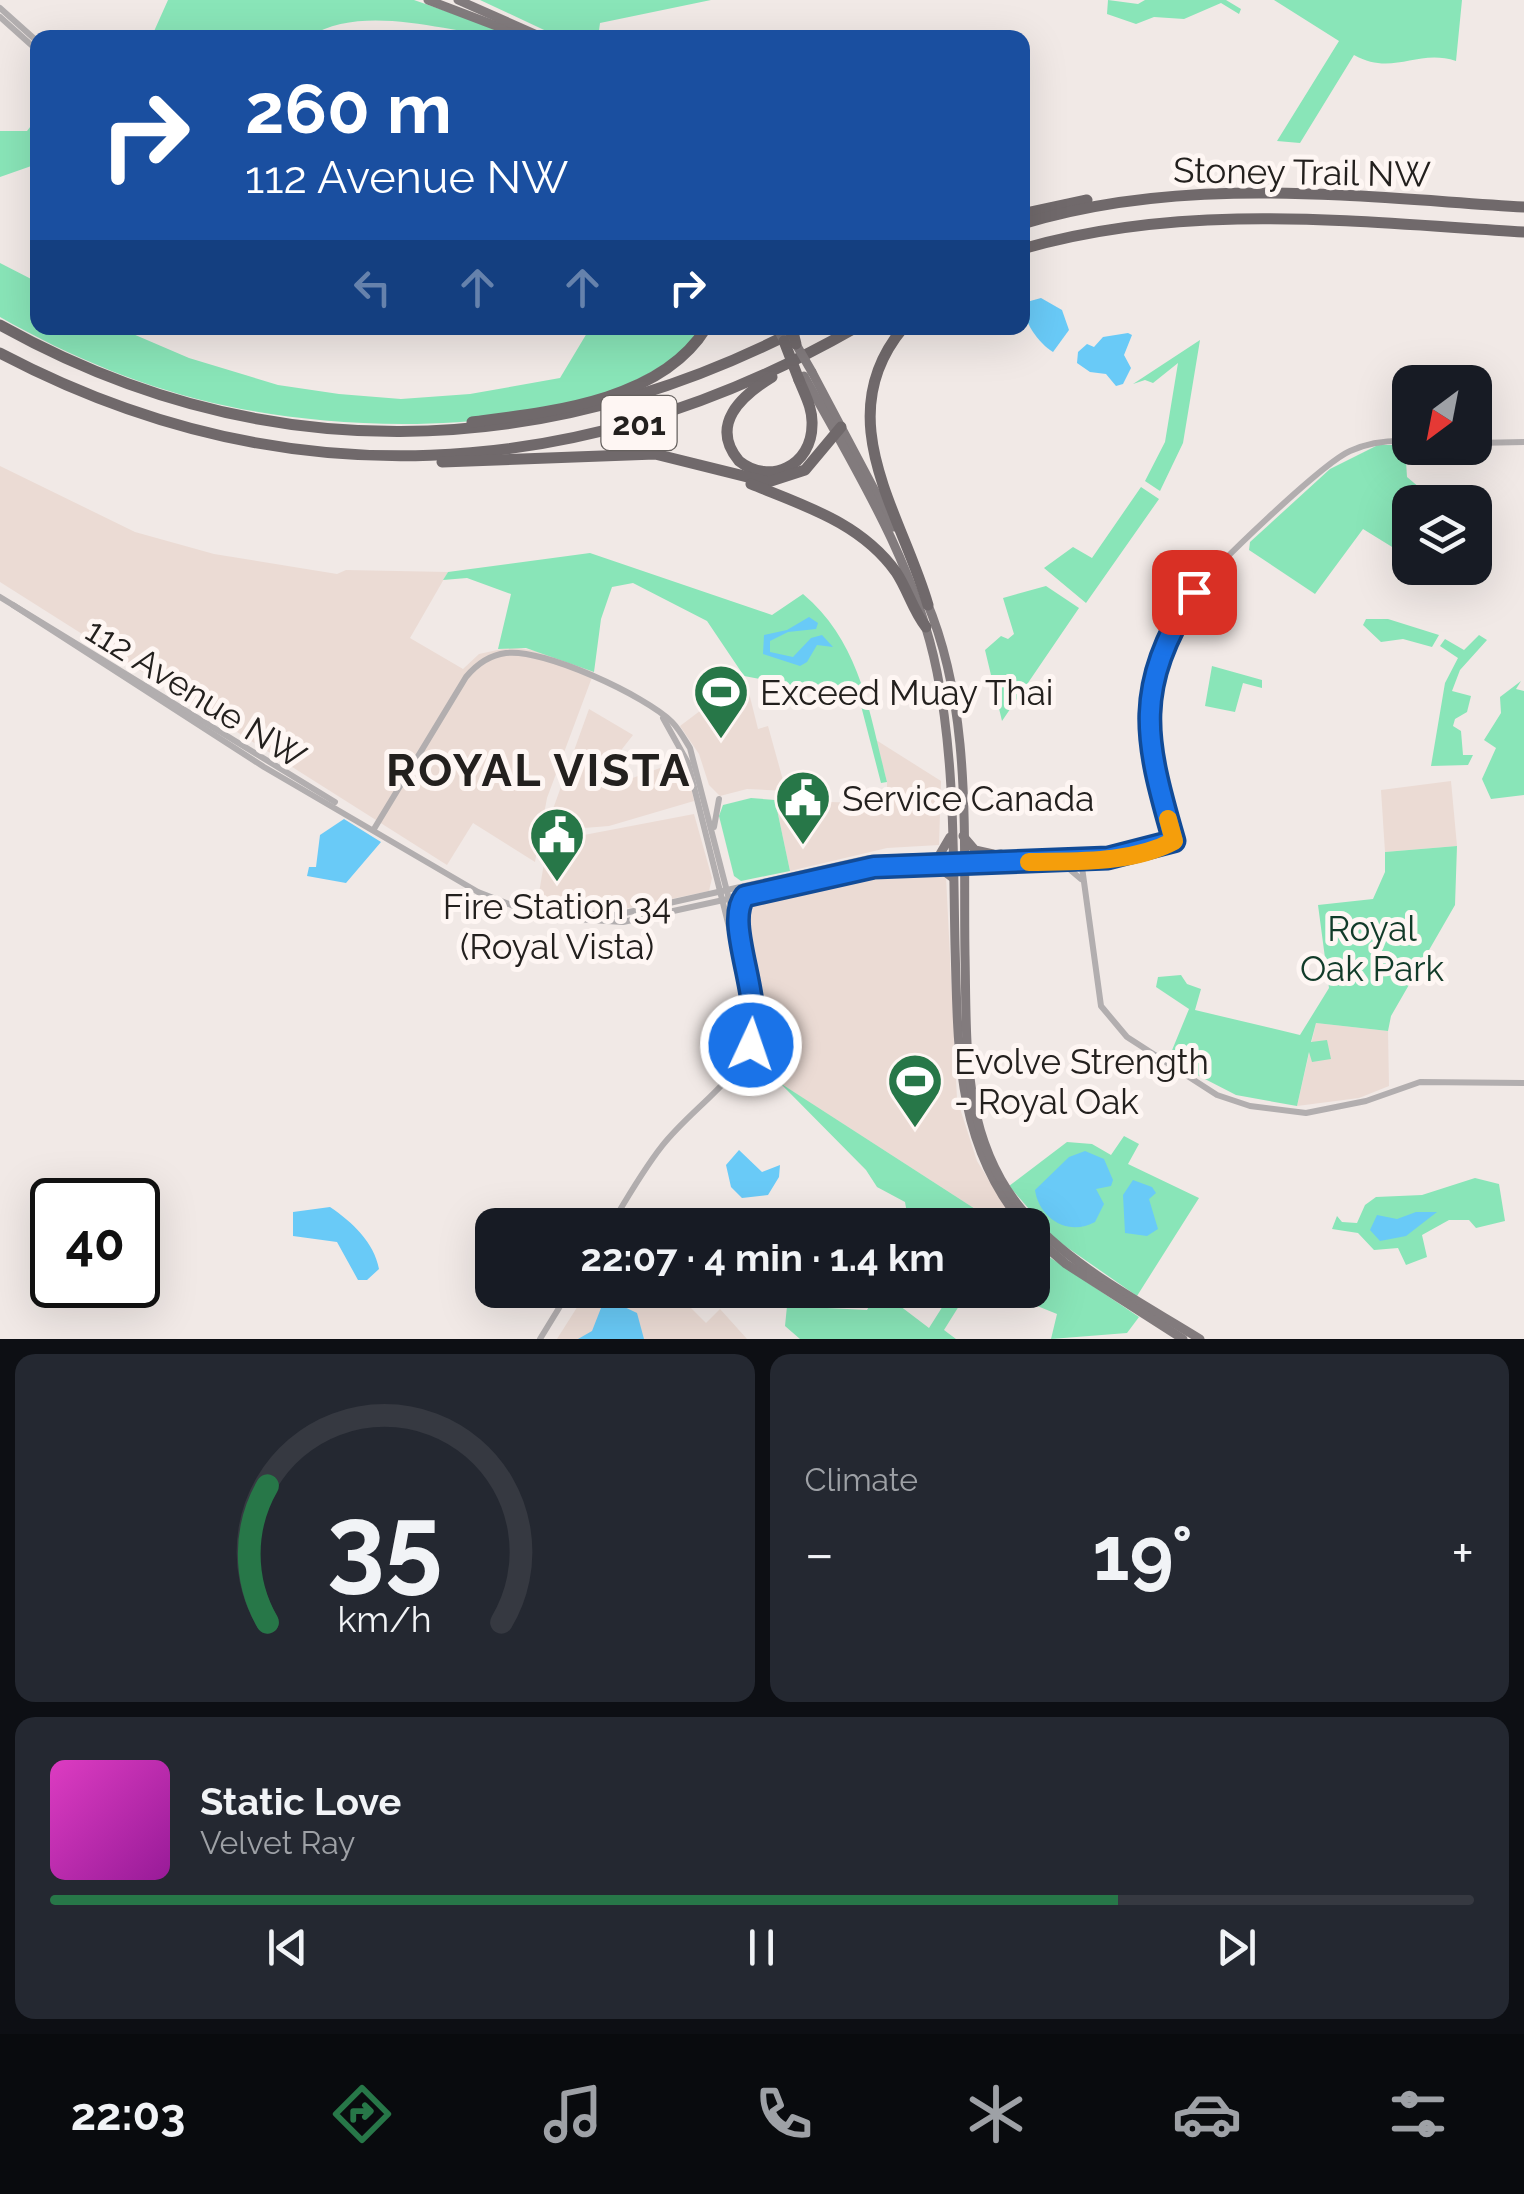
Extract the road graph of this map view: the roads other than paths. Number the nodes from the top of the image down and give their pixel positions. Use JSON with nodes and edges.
{"nodes":[{"id":1,"x":428,"y":0,"type":"edge"},
{"id":2,"x":458,"y":0,"type":"edge"},
{"id":3,"x":0,"y":8,"type":"edge"},
{"id":4,"x":0,"y":17,"type":"edge"},
{"id":5,"x":12,"y":24,"type":"junction"},
{"id":6,"x":507,"y":30,"type":"edge"},
{"id":7,"x":526,"y":30,"type":"edge"},
{"id":8,"x":30,"y":36,"type":"edge"},
{"id":9,"x":30,"y":43,"type":"edge"},
{"id":10,"x":1227,"y":191,"type":"junction"},
{"id":11,"x":1524,"y":205,"type":"edge"},
{"id":12,"x":1030,"y":213,"type":"edge"},
{"id":13,"x":1030,"y":222,"type":"edge"},
{"id":14,"x":1524,"y":234,"type":"edge"},
{"id":15,"x":1079,"y":236,"type":"junction"},
{"id":16,"x":1030,"y":247,"type":"edge"},
{"id":17,"x":1030,"y":254,"type":"edge"},
{"id":18,"x":0,"y":325,"type":"edge"},
{"id":19,"x":700,"y":335,"type":"edge"},
{"id":20,"x":784,"y":335,"type":"edge"},
{"id":21,"x":791,"y":335,"type":"edge"},
{"id":22,"x":843,"y":335,"type":"edge"},
{"id":23,"x":899,"y":335,"type":"edge"},
{"id":24,"x":813,"y":352,"type":"junction"},
{"id":25,"x":0,"y":353,"type":"edge"},
{"id":26,"x":805,"y":376,"type":"junction"},
{"id":27,"x":385,"y":432,"type":"junction"},
{"id":28,"x":839,"y":432,"type":"junction"},
{"id":29,"x":1524,"y":442,"type":"edge"},
{"id":30,"x":1392,"y":443,"type":"edge"},
{"id":31,"x":1492,"y":443,"type":"edge"},
{"id":32,"x":269,"y":448,"type":"junction"},
{"id":33,"x":725,"y":471,"type":"junction"},
{"id":34,"x":0,"y":597,"type":"edge"},
{"id":35,"x":928,"y":605,"type":"junction"},
{"id":36,"x":926,"y":628,"type":"junction"},
{"id":37,"x":660,"y":713,"type":"junction"},
{"id":38,"x":720,"y":799,"type":"dead end"},
{"id":39,"x":714,"y":828,"type":"junction"},
{"id":40,"x":374,"y":829,"type":"junction"},
{"id":41,"x":957,"y":836,"type":"junction"},
{"id":42,"x":1174,"y":841,"type":"junction"},
{"id":43,"x":997,"y":854,"type":"junction"},
{"id":44,"x":936,"y":858,"type":"junction"},
{"id":45,"x":958,"y":860,"type":"junction"},
{"id":46,"x":1081,"y":860,"type":"junction"},
{"id":47,"x":1060,"y":861,"type":"junction"},
{"id":48,"x":978,"y":864,"type":"junction"},
{"id":49,"x":720,"y":874,"type":"junction"},
{"id":50,"x":953,"y":878,"type":"junction"},
{"id":51,"x":964,"y":882,"type":"junction"},
{"id":52,"x":1084,"y":883,"type":"junction"},
{"id":53,"x":750,"y":886,"type":"junction"},
{"id":54,"x":707,"y":896,"type":"junction"},
{"id":55,"x":725,"y":896,"type":"junction"},
{"id":56,"x":745,"y":896,"type":"junction"},
{"id":57,"x":704,"y":905,"type":"junction"},
{"id":58,"x":964,"y":907,"type":"junction"},
{"id":59,"x":527,"y":911,"type":"junction"},
{"id":60,"x":726,"y":914,"type":"junction"},
{"id":61,"x":736,"y":919,"type":"junction"},
{"id":62,"x":1524,"y":1084,"type":"edge"},
{"id":63,"x":722,"y":1086,"type":"junction"},
{"id":64,"x":621,"y":1208,"type":"edge"},
{"id":65,"x":1013,"y":1208,"type":"edge"},
{"id":66,"x":1050,"y":1250,"type":"edge"},
{"id":67,"x":559,"y":1308,"type":"edge"},
{"id":68,"x":540,"y":1339,"type":"edge"},
{"id":69,"x":1183,"y":1339,"type":"edge"},
{"id":70,"x":1200,"y":1339,"type":"edge"}],
"edges":[{"from":1,"to":6,"type":"main road"},
{"from":2,"to":7,"type":"main road"},
{"from":3,"to":5,"type":"street"},
{"from":4,"to":5,"type":"street"},
{"from":5,"to":8,"type":"street"},
{"from":5,"to":9,"type":"street"},
{"from":10,"to":11,"type":"highway","name":"Stoney Trail NW"},
{"from":10,"to":12,"type":"highway"},
{"from":10,"to":13,"type":"highway","name":"Stoney Trail NW"},
{"from":14,"to":15,"type":"highway","name":"Stoney Trail NW"},
{"from":15,"to":16,"type":"highway","name":"Stoney Trail NW"},
{"from":15,"to":17,"type":"highway"},
{"from":18,"to":27,"type":"highway","number":"201"},
{"from":19,"to":27,"type":"highway"},
{"from":20,"to":27,"type":"highway","number":"201"},
{"from":21,"to":26,"type":"highway","bridge":true},
{"from":22,"to":24,"type":"highway","number":"201"},
{"from":23,"to":35,"type":"highway"},
{"from":24,"to":26,"type":"highway"},
{"from":24,"to":32,"type":"highway","number":"201"},
{"from":25,"to":32,"type":"highway","number":"201"},
{"from":26,"to":28,"type":"main road"},
{"from":28,"to":33,"type":"highway"},
{"from":28,"to":35,"type":"main road"},
{"from":28,"to":36,"type":"main road"},
{"from":29,"to":31,"type":"street"},
{"from":30,"to":42,"type":"street"},
{"from":32,"to":33,"type":"highway"},
{"from":33,"to":36,"type":"highway"},
{"from":34,"to":40,"type":"street","name":"112 Avenue NW"},
{"from":35,"to":41,"type":"main road"},
{"from":36,"to":41,"type":"main road"},
{"from":37,"to":39,"type":"street"},
{"from":37,"to":40,"type":"street"},
{"from":37,"to":49,"type":"street"},
{"from":38,"to":39,"type":"street"},
{"from":39,"to":49,"type":"street"},
{"from":40,"to":59,"type":"street","name":"112 Avenue NW"},
{"from":41,"to":43,"type":"main road"},
{"from":41,"to":44,"type":"main road"},
{"from":41,"to":45,"type":"main road"},
{"from":42,"to":43,"type":"street"},
{"from":42,"to":46,"type":"street","name":"112 Avenue NW"},
{"from":43,"to":45,"type":"main road"},
{"from":44,"to":45,"type":"street","name":"112 Avenue NW"},
{"from":44,"to":50,"type":"main road"},
{"from":44,"to":53,"type":"street","name":"112 Avenue NW"},
{"from":44,"to":56,"type":"street","name":"112 Avenue NW"},
{"from":45,"to":48,"type":"street","name":"112 Avenue NW"},
{"from":45,"to":50,"type":"main road"},
{"from":45,"to":51,"type":"main road"},
{"from":45,"to":58,"type":"main road"},
{"from":46,"to":47,"type":"street","name":"112 Avenue NW"},
{"from":46,"to":52,"type":"street"},
{"from":47,"to":48,"type":"street","name":"112 Avenue NW"},
{"from":47,"to":52,"type":"street"},
{"from":48,"to":51,"type":"main road"},
{"from":49,"to":53,"type":"street"},
{"from":49,"to":54,"type":"street"},
{"from":49,"to":55,"type":"street"},
{"from":50,"to":65,"type":"main road"},
{"from":51,"to":58,"type":"main road"},
{"from":52,"to":62,"type":"street"},
{"from":53,"to":55,"type":"street","name":"112 Avenue NW"},
{"from":54,"to":55,"type":"street","name":"112 Avenue NW"},
{"from":54,"to":59,"type":"street","name":"112 Avenue NW"},
{"from":55,"to":56,"type":"street","name":"112 Avenue NW"},
{"from":55,"to":57,"type":"street","name":"112 Avenue NW"},
{"from":55,"to":60,"type":"street"},
{"from":55,"to":61,"type":"street"},
{"from":56,"to":61,"type":"street"},
{"from":57,"to":59,"type":"street","name":"112 Avenue NW"},
{"from":57,"to":60,"type":"street"},
{"from":58,"to":70,"type":"main road"},
{"from":60,"to":63,"type":"street"},
{"from":61,"to":63,"type":"street"},
{"from":63,"to":64,"type":"street"},
{"from":66,"to":69,"type":"main road"},
{"from":67,"to":68,"type":"street"}]}
